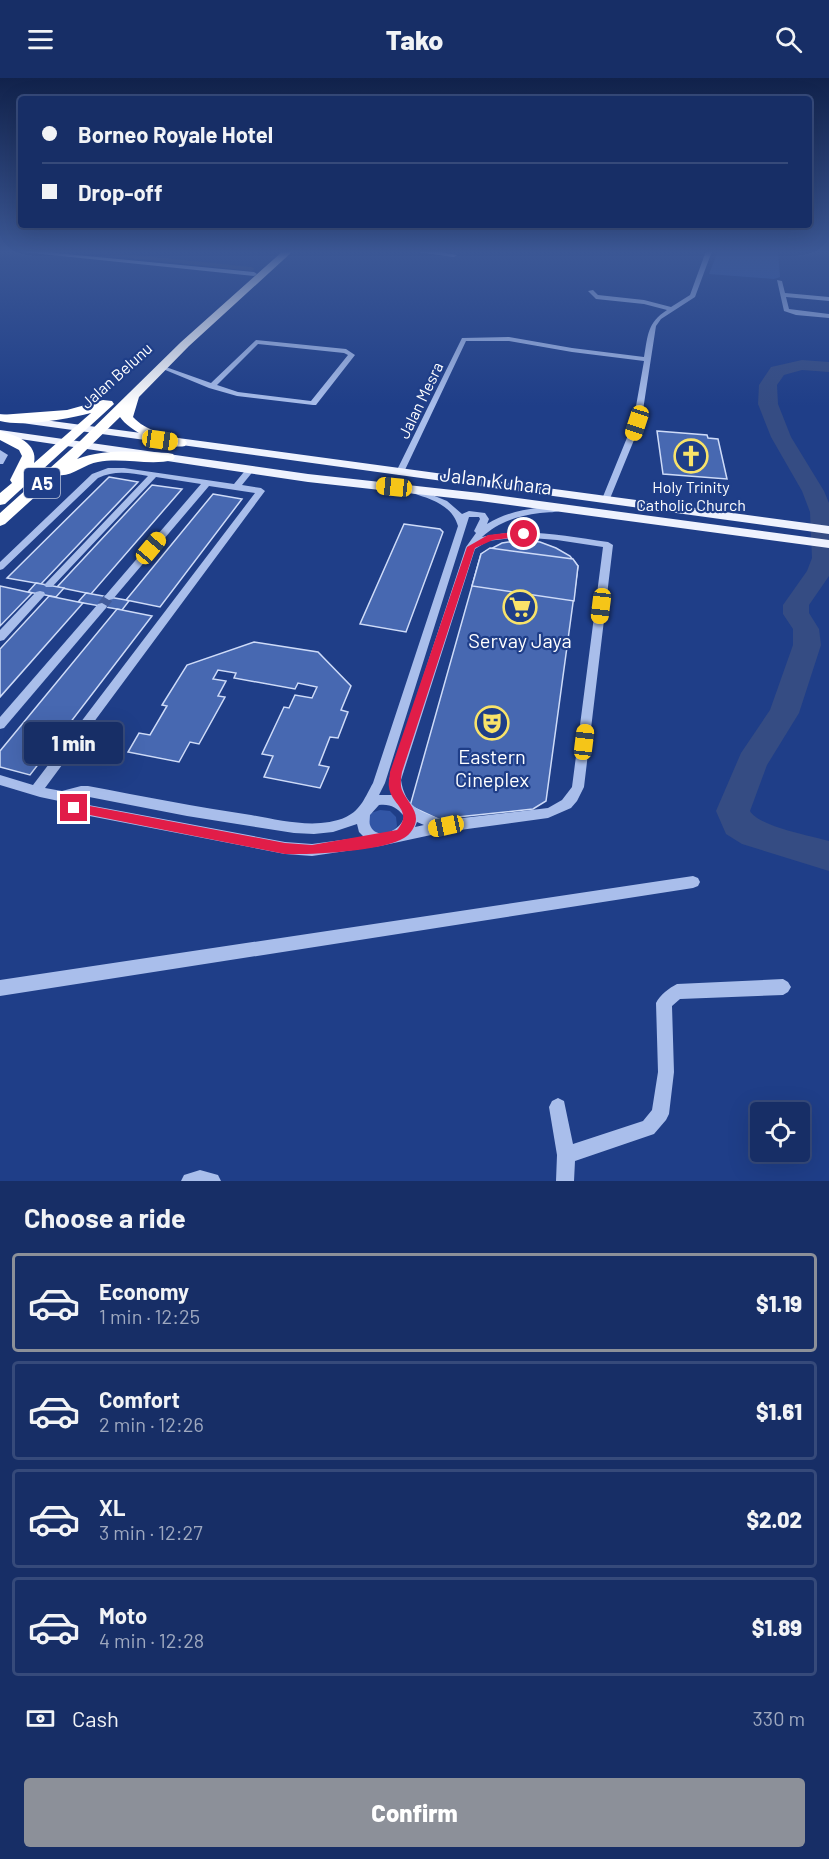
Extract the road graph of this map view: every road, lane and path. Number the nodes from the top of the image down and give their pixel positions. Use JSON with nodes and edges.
{"nodes":[{"id":1,"x":224,"y":302,"type":"edge"},
{"id":2,"x":232,"y":302,"type":"edge"},
{"id":3,"x":646,"y":302,"type":"edge"},
{"id":4,"x":683,"y":302,"type":"edge"},
{"id":5,"x":784,"y":302,"type":"edge"},
{"id":6,"x":671,"y":309,"type":"junction"},
{"id":7,"x":829,"y":316,"type":"edge"},
{"id":8,"x":648,"y":360,"type":"junction"},
{"id":9,"x":161,"y":367,"type":"junction"},
{"id":10,"x":212,"y":386,"type":"junction"},
{"id":11,"x":130,"y":391,"type":"junction"},
{"id":12,"x":2,"y":417,"type":"edge"},
{"id":13,"x":83,"y":428,"type":"junction"},
{"id":14,"x":99,"y":430,"type":"junction"},
{"id":15,"x":0,"y":434,"type":"edge"},
{"id":16,"x":180,"y":442,"type":"junction"},
{"id":17,"x":67,"y":443,"type":"junction"},
{"id":18,"x":84,"y":445,"type":"junction"},
{"id":19,"x":168,"y":457,"type":"junction"},
{"id":20,"x":251,"y":469,"type":"junction"},
{"id":21,"x":400,"y":472,"type":"junction"},
{"id":22,"x":154,"y":475,"type":"junction"},
{"id":23,"x":207,"y":483,"type":"junction"},
{"id":24,"x":236,"y":487,"type":"junction"},
{"id":25,"x":407,"y":489,"type":"junction"},
{"id":26,"x":606,"y":499,"type":"junction"},
{"id":27,"x":1,"y":501,"type":"edge"},
{"id":28,"x":20,"y":503,"type":"junction"},
{"id":29,"x":567,"y":508,"type":"junction"},
{"id":30,"x":0,"y":521,"type":"edge"},
{"id":31,"x":463,"y":526,"type":"junction"},
{"id":32,"x":829,"y":530,"type":"edge"},
{"id":33,"x":479,"y":531,"type":"junction"},
{"id":34,"x":741,"y":532,"type":"junction"},
{"id":35,"x":795,"y":532,"type":"junction"},
{"id":36,"x":829,"y":544,"type":"edge"},
{"id":37,"x":471,"y":547,"type":"junction"},
{"id":38,"x":0,"y":567,"type":"edge"},
{"id":39,"x":49,"y":585,"type":"dead end"},
{"id":40,"x":40,"y":594,"type":"dead end"},
{"id":41,"x":0,"y":637,"type":"edge"},
{"id":42,"x":0,"y":725,"type":"edge"},
{"id":43,"x":0,"y":780,"type":"edge"},
{"id":44,"x":37,"y":790,"type":"junction"},
{"id":45,"x":63,"y":796,"type":"junction"},
{"id":46,"x":407,"y":808,"type":"junction"},
{"id":47,"x":364,"y":812,"type":"junction"},
{"id":48,"x":446,"y":826,"type":"junction"},
{"id":49,"x":390,"y":838,"type":"junction"},
{"id":50,"x":693,"y":882,"type":"dead end"},
{"id":51,"x":783,"y":987,"type":"dead end"},
{"id":52,"x":0,"y":988,"type":"edge"},
{"id":53,"x":558,"y":1107,"type":"dead end"},
{"id":54,"x":566,"y":1155,"type":"junction"},
{"id":55,"x":190,"y":1181,"type":"edge"},
{"id":56,"x":212,"y":1181,"type":"edge"},
{"id":57,"x":565,"y":1181,"type":"edge"}],
"edges":[{"from":1,"to":11,"type":"highway","name":"Jalan Belunu","number":"A5"},
{"from":2,"to":9,"type":"highway","name":"Jalan Belunu","number":"A5"},
{"from":3,"to":6,"type":"street"},
{"from":4,"to":6,"type":"street"},
{"from":5,"to":7,"type":"street"},
{"from":6,"to":8,"type":"street"},
{"from":8,"to":21,"type":"street","name":"Jalan Mesra"},
{"from":8,"to":26,"type":"street"},
{"from":9,"to":10,"type":"street"},
{"from":9,"to":11,"type":"highway","name":"Jalan Belunu","number":"A5"},
{"from":10,"to":10,"type":"street"},
{"from":11,"to":12,"type":"highway"},
{"from":11,"to":13,"type":"highway","name":"Jalan Belunu","number":"A5"},
{"from":11,"to":14,"type":"highway","name":"Jalan Belunu","number":"A5"},
{"from":11,"to":16,"type":"highway"},
{"from":12,"to":13,"type":"main road"},
{"from":13,"to":14,"type":"main road","name":"Jalan Kuhara"},
{"from":13,"to":17,"type":"highway","number":"A5"},
{"from":14,"to":16,"type":"main road","name":"Jalan Kuhara"},
{"from":14,"to":18,"type":"highway","number":"A5"},
{"from":15,"to":17,"type":"main road"},
{"from":15,"to":27,"type":"highway"},
{"from":16,"to":21,"type":"main road","name":"Jalan Kuhara"},
{"from":17,"to":18,"type":"main road","name":"Jalan Kuhara"},
{"from":17,"to":27,"type":"highway","number":"A5"},
{"from":18,"to":19,"type":"main road","name":"Jalan Kuhara"},
{"from":18,"to":28,"type":"highway","number":"A5"},
{"from":19,"to":20,"type":"main road","name":"Jalan Kuhara"},
{"from":19,"to":28,"type":"highway"},
{"from":20,"to":24,"type":"street"},
{"from":20,"to":25,"type":"main road","name":"Jalan Kuhara"},
{"from":21,"to":26,"type":"main road","name":"Jalan Kuhara"},
{"from":22,"to":23,"type":"street"},
{"from":22,"to":38,"type":"street"},
{"from":22,"to":39,"type":"street"},
{"from":23,"to":24,"type":"street"},
{"from":23,"to":42,"type":"street"},
{"from":24,"to":44,"type":"street"},
{"from":25,"to":29,"type":"main road","name":"Jalan Kuhara"},
{"from":25,"to":31,"type":"street"},
{"from":26,"to":34,"type":"main road"},
{"from":26,"to":35,"type":"main road","name":"Jalan Kuhara"},
{"from":28,"to":30,"type":"highway","number":"A5"},
{"from":29,"to":33,"type":"street"},
{"from":29,"to":34,"type":"main road","name":"Jalan Kuhara"},
{"from":31,"to":33,"type":"street"},
{"from":31,"to":47,"type":"street"},
{"from":32,"to":35,"type":"main road"},
{"from":33,"to":37,"type":"street"},
{"from":34,"to":35,"type":"main road","name":"Jalan Kuhara"},
{"from":35,"to":36,"type":"main road"},
{"from":37,"to":46,"type":"street"},
{"from":37,"to":48,"type":"street"},
{"from":40,"to":41,"type":"street"},
{"from":43,"to":44,"type":"street"},
{"from":44,"to":45,"type":"street"},
{"from":45,"to":47,"type":"street"},
{"from":45,"to":49,"type":"street"},
{"from":46,"to":47,"type":"street"},
{"from":46,"to":48,"type":"street"},
{"from":46,"to":49,"type":"street"},
{"from":47,"to":49,"type":"street"},
{"from":48,"to":49,"type":"street"},
{"from":50,"to":52,"type":"street"},
{"from":51,"to":54,"type":"street"},
{"from":53,"to":54,"type":"street"},
{"from":54,"to":57,"type":"street"},
{"from":55,"to":56,"type":"street"}]}
